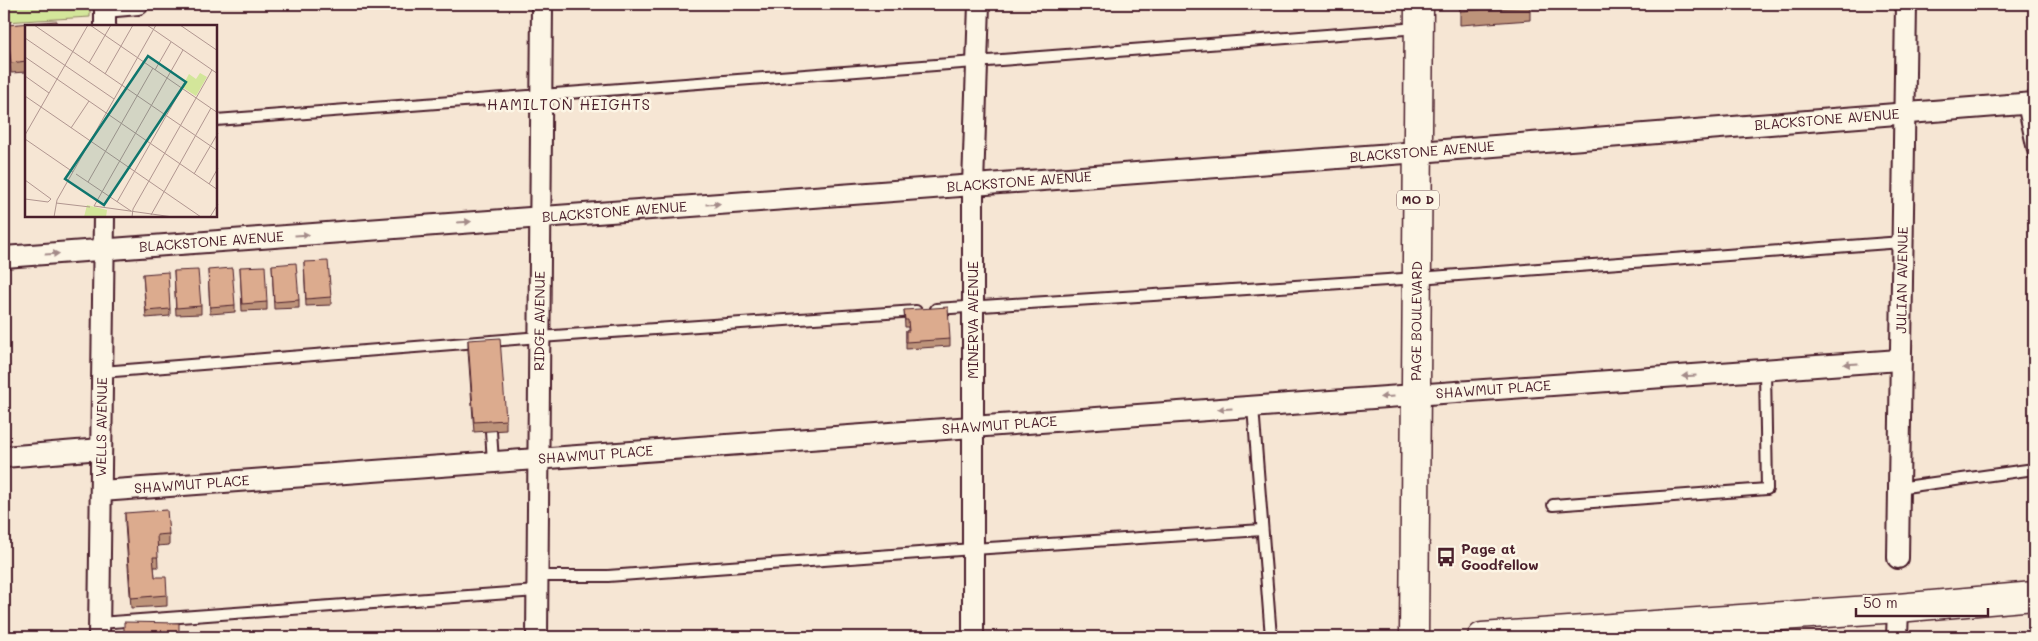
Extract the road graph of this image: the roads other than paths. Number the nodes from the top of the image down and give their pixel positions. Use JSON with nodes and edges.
{"nodes":[{"id":1,"x":138,"y":4,"type":"edge"},
{"id":2,"x":542,"y":4,"type":"edge"},
{"id":3,"x":979,"y":4,"type":"edge"},
{"id":4,"x":1906,"y":4,"type":"edge"},
{"id":5,"x":105,"y":12,"type":"edge"},
{"id":6,"x":1419,"y":16,"type":"edge"},
{"id":7,"x":977,"y":62,"type":"junction"},
{"id":8,"x":542,"y":97,"type":"junction"},
{"id":9,"x":2029,"y":104,"type":"edge"},
{"id":10,"x":1904,"y":112,"type":"junction"},
{"id":11,"x":218,"y":120,"type":"edge"},
{"id":12,"x":1419,"y":152,"type":"junction"},
{"id":13,"x":2034,"y":155,"type":"edge"},
{"id":14,"x":973,"y":185,"type":"junction"},
{"id":15,"x":541,"y":216,"type":"junction"},
{"id":16,"x":104,"y":218,"type":"edge"},
{"id":17,"x":1902,"y":242,"type":"junction"},
{"id":18,"x":104,"y":250,"type":"junction"},
{"id":19,"x":4,"y":257,"type":"edge"},
{"id":20,"x":1418,"y":278,"type":"junction"},
{"id":21,"x":973,"y":307,"type":"junction"},
{"id":22,"x":540,"y":337,"type":"junction"},
{"id":23,"x":1900,"y":360,"type":"junction"},
{"id":24,"x":1765,"y":370,"type":"junction"},
{"id":25,"x":102,"y":372,"type":"junction"},
{"id":26,"x":1417,"y":395,"type":"junction"},
{"id":27,"x":1253,"y":407,"type":"junction"},
{"id":28,"x":972,"y":426,"type":"junction"},
{"id":29,"x":491,"y":431,"type":"edge"},
{"id":30,"x":101,"y":449,"type":"junction"},
{"id":31,"x":4,"y":457,"type":"edge"},
{"id":32,"x":538,"y":459,"type":"junction"},
{"id":33,"x":493,"y":462,"type":"junction"},
{"id":34,"x":2034,"y":469,"type":"edge"},
{"id":35,"x":1898,"y":488,"type":"junction"},
{"id":36,"x":101,"y":492,"type":"junction"},
{"id":37,"x":1553,"y":505,"type":"dead end"},
{"id":38,"x":1262,"y":530,"type":"junction"},
{"id":39,"x":972,"y":549,"type":"junction"},
{"id":40,"x":1898,"y":558,"type":"dead end"},
{"id":41,"x":537,"y":584,"type":"junction"},
{"id":42,"x":2034,"y":596,"type":"edge"},
{"id":43,"x":1898,"y":608,"type":"junction"},
{"id":44,"x":99,"y":630,"type":"edge"},
{"id":45,"x":1673,"y":630,"type":"edge"},
{"id":46,"x":537,"y":637,"type":"edge"},
{"id":47,"x":973,"y":637,"type":"edge"},
{"id":48,"x":1271,"y":637,"type":"edge"},
{"id":49,"x":1414,"y":637,"type":"edge"},
{"id":50,"x":1482,"y":637,"type":"edge"},
{"id":51,"x":1897,"y":637,"type":"edge"}],
"edges":[{"from":1,"to":5,"type":"street"},
{"from":2,"to":8,"type":"street","name":"RIDGE AVENUE"},
{"from":3,"to":7,"type":"street","name":"MINERVA AVENUE"},
{"from":4,"to":10,"type":"street","name":"JULIAN AVENUE"},
{"from":6,"to":7,"type":"lane"},
{"from":6,"to":12,"type":"main road","name":"PAGE BOULEVARD","number":"MO D"},
{"from":7,"to":8,"type":"lane"},
{"from":7,"to":14,"type":"street","name":"MINERVA AVENUE"},
{"from":8,"to":11,"type":"lane"},
{"from":8,"to":15,"type":"street","name":"RIDGE AVENUE"},
{"from":9,"to":10,"type":"street","name":"BLACKSTONE AVENUE"},
{"from":9,"to":13,"type":"lane"},
{"from":10,"to":12,"type":"street","name":"BLACKSTONE AVENUE"},
{"from":10,"to":17,"type":"street","name":"JULIAN AVENUE"},
{"from":12,"to":14,"type":"street","name":"BLACKSTONE AVENUE"},
{"from":12,"to":20,"type":"main road","name":"PAGE BOULEVARD","number":"MO D"},
{"from":15,"to":14,"type":"street","name":"BLACKSTONE AVENUE","one_way":true},
{"from":14,"to":21,"type":"street","name":"MINERVA AVENUE"},
{"from":18,"to":15,"type":"street","name":"BLACKSTONE AVENUE","one_way":true},
{"from":15,"to":22,"type":"street","name":"RIDGE AVENUE"},
{"from":16,"to":18,"type":"street","name":"WELLS AVENUE"},
{"from":17,"to":20,"type":"lane"},
{"from":17,"to":23,"type":"street","name":"JULIAN AVENUE"},
{"from":19,"to":18,"type":"street","name":"BLACKSTONE AVENUE","one_way":true},
{"from":18,"to":25,"type":"street","name":"WELLS AVENUE"},
{"from":20,"to":21,"type":"lane"},
{"from":20,"to":26,"type":"main road","name":"PAGE BOULEVARD","number":"MO D"},
{"from":21,"to":22,"type":"lane"},
{"from":21,"to":28,"type":"street","name":"MINERVA AVENUE"},
{"from":22,"to":25,"type":"lane"},
{"from":22,"to":32,"type":"street","name":"RIDGE AVENUE"},
{"from":23,"to":24,"type":"street","name":"SHAWMUT PLACE","one_way":true},
{"from":23,"to":35,"type":"street","name":"JULIAN AVENUE"},
{"from":24,"to":26,"type":"street","name":"SHAWMUT PLACE","one_way":true},
{"from":24,"to":37,"type":"lane"},
{"from":25,"to":30,"type":"street","name":"WELLS AVENUE"},
{"from":26,"to":27,"type":"street","name":"SHAWMUT PLACE","one_way":true},
{"from":26,"to":49,"type":"main road","name":"PAGE BOULEVARD","number":"MO D"},
{"from":27,"to":28,"type":"street","name":"SHAWMUT PLACE","one_way":true},
{"from":27,"to":38,"type":"lane"},
{"from":28,"to":32,"type":"street","name":"SHAWMUT PLACE"},
{"from":28,"to":39,"type":"street","name":"MINERVA AVENUE"},
{"from":29,"to":33,"type":"lane"},
{"from":30,"to":31,"type":"street"},
{"from":30,"to":36,"type":"street","name":"WELLS AVENUE"},
{"from":32,"to":33,"type":"street","name":"SHAWMUT PLACE"},
{"from":32,"to":41,"type":"street","name":"RIDGE AVENUE"},
{"from":33,"to":36,"type":"street","name":"SHAWMUT PLACE"},
{"from":34,"to":35,"type":"lane"},
{"from":35,"to":40,"type":"street","name":"JULIAN AVENUE"},
{"from":36,"to":44,"type":"street","name":"WELLS AVENUE"},
{"from":38,"to":39,"type":"lane"},
{"from":38,"to":48,"type":"lane"},
{"from":39,"to":41,"type":"lane"},
{"from":39,"to":47,"type":"street","name":"MINERVA AVENUE"},
{"from":41,"to":44,"type":"lane"},
{"from":41,"to":46,"type":"street","name":"RIDGE AVENUE"},
{"from":42,"to":43,"type":"main road"},
{"from":43,"to":45,"type":"main road"},
{"from":43,"to":51,"type":"street"},
{"from":45,"to":50,"type":"main road"}]}
